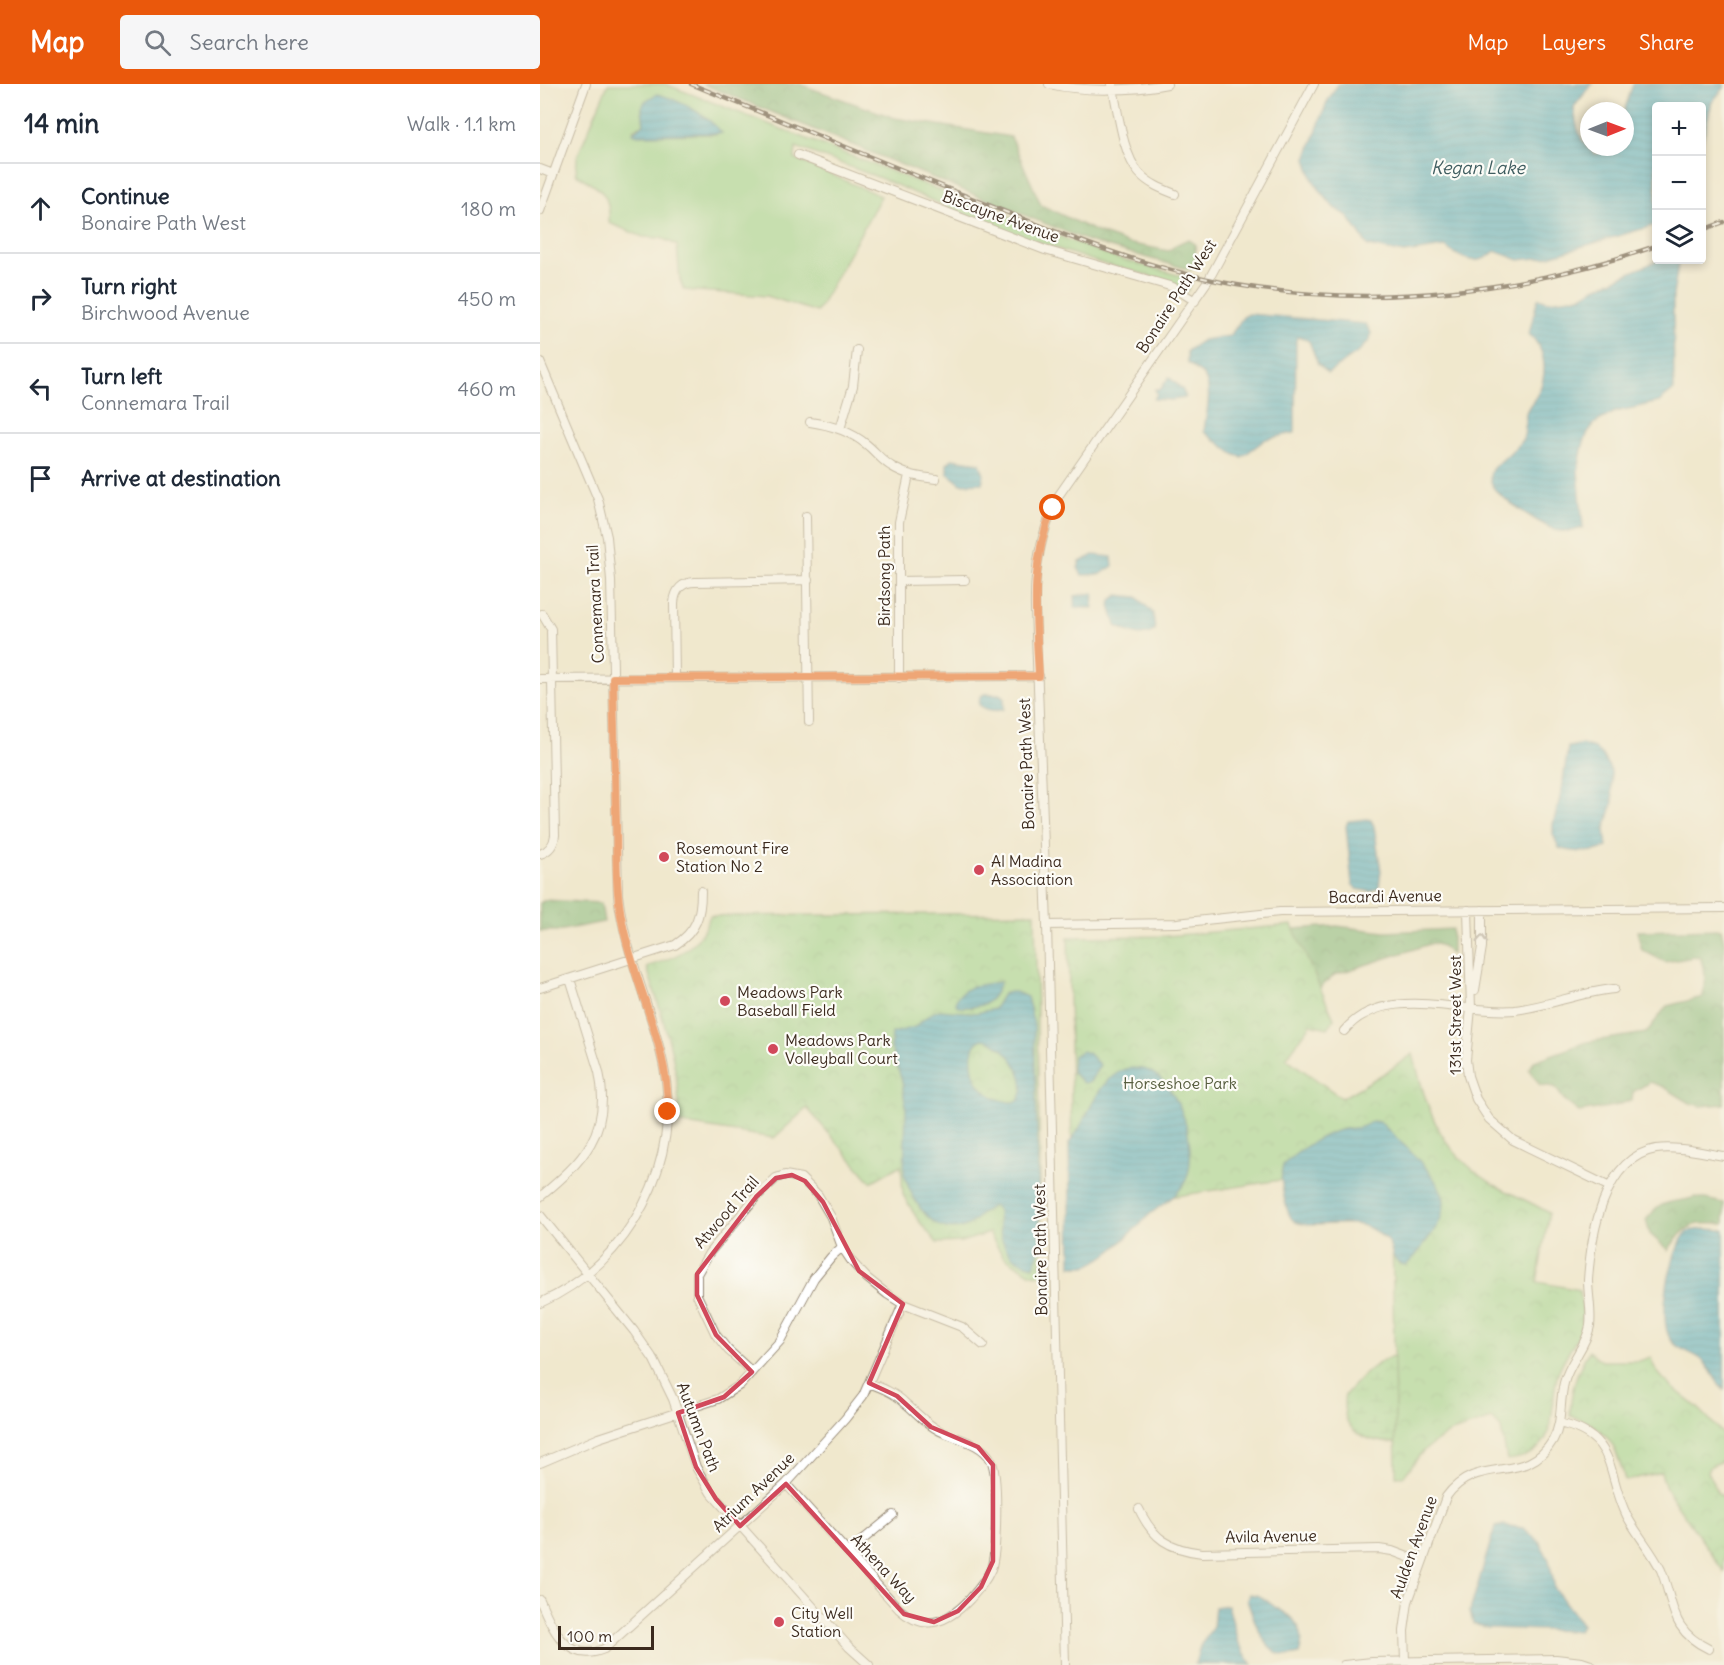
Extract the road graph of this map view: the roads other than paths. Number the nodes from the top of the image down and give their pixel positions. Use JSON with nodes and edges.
{"nodes":[{"id":1,"x":586,"y":84,"type":"edge"},
{"id":2,"x":1049,"y":84,"type":"edge"},
{"id":3,"x":1167,"y":84,"type":"edge"},
{"id":4,"x":1314,"y":84,"type":"edge"},
{"id":5,"x":1113,"y":86,"type":"edge"},
{"id":6,"x":798,"y":155,"type":"dead end"},
{"id":7,"x":540,"y":169,"type":"edge"},
{"id":8,"x":553,"y":174,"type":"junction"},
{"id":9,"x":1175,"y":194,"type":"dead end"},
{"id":10,"x":540,"y":211,"type":"edge"},
{"id":11,"x":1195,"y":301,"type":"junction"},
{"id":12,"x":857,"y":351,"type":"dead end"},
{"id":13,"x":540,"y":362,"type":"edge"},
{"id":14,"x":810,"y":422,"type":"dead end"},
{"id":15,"x":840,"y":429,"type":"junction"},
{"id":16,"x":909,"y":475,"type":"junction"},
{"id":17,"x":936,"y":479,"type":"dead end"},
{"id":18,"x":806,"y":516,"type":"dead end"},
{"id":19,"x":808,"y":580,"type":"junction"},
{"id":20,"x":965,"y":580,"type":"dead end"},
{"id":21,"x":899,"y":581,"type":"junction"},
{"id":22,"x":542,"y":614,"type":"dead end"},
{"id":23,"x":808,"y":676,"type":"junction"},
{"id":24,"x":1039,"y":676,"type":"junction"},
{"id":25,"x":613,"y":678,"type":"junction"},
{"id":26,"x":675,"y":678,"type":"junction"},
{"id":27,"x":899,"y":678,"type":"junction"},
{"id":28,"x":540,"y":679,"type":"edge"},
{"id":29,"x":552,"y":679,"type":"junction"},
{"id":30,"x":809,"y":722,"type":"dead end"},
{"id":31,"x":540,"y":854,"type":"edge"},
{"id":32,"x":701,"y":891,"type":"dead end"},
{"id":33,"x":1724,"y":908,"type":"edge"},
{"id":34,"x":1468,"y":910,"type":"junction"},
{"id":35,"x":1482,"y":910,"type":"junction"},
{"id":36,"x":1047,"y":925,"type":"junction"},
{"id":37,"x":632,"y":959,"type":"junction"},
{"id":38,"x":570,"y":979,"type":"junction"},
{"id":39,"x":540,"y":988,"type":"edge"},
{"id":40,"x":1614,"y":989,"type":"dead end"},
{"id":41,"x":1471,"y":1008,"type":"junction"},
{"id":42,"x":1344,"y":1031,"type":"dead end"},
{"id":43,"x":1724,"y":1156,"type":"edge"},
{"id":44,"x":1610,"y":1188,"type":"junction"},
{"id":45,"x":540,"y":1197,"type":"edge"},
{"id":46,"x":540,"y":1215,"type":"edge"},
{"id":47,"x":842,"y":1246,"type":"junction"},
{"id":48,"x":588,"y":1274,"type":"junction"},
{"id":49,"x":540,"y":1303,"type":"edge"},
{"id":50,"x":903,"y":1304,"type":"junction"},
{"id":51,"x":983,"y":1345,"type":"dead end"},
{"id":52,"x":752,"y":1372,"type":"junction"},
{"id":53,"x":869,"y":1383,"type":"junction"},
{"id":54,"x":678,"y":1413,"type":"junction"},
{"id":55,"x":1559,"y":1423,"type":"junction"},
{"id":56,"x":540,"y":1463,"type":"edge"},
{"id":57,"x":786,"y":1484,"type":"junction"},
{"id":58,"x":1139,"y":1509,"type":"dead end"},
{"id":59,"x":893,"y":1515,"type":"dead end"},
{"id":60,"x":740,"y":1526,"type":"junction"},
{"id":61,"x":848,"y":1552,"type":"junction"},
{"id":62,"x":1421,"y":1562,"type":"junction"},
{"id":63,"x":540,"y":1600,"type":"edge"},
{"id":64,"x":1709,"y":1649,"type":"dead end"},
{"id":65,"x":1405,"y":1661,"type":"junction"},
{"id":66,"x":869,"y":1665,"type":"edge"},
{"id":67,"x":1065,"y":1665,"type":"edge"},
{"id":68,"x":1344,"y":1665,"type":"edge"},
{"id":69,"x":1590,"y":1665,"type":"edge"}],
"edges":[{"from":1,"to":8,"type":"street"},
{"from":2,"to":5,"type":"street"},
{"from":3,"to":5,"type":"street"},
{"from":4,"to":11,"type":"street","name":"Bonaire Path West"},
{"from":5,"to":9,"type":"street"},
{"from":6,"to":11,"type":"street","name":"Biscayne Avenue"},
{"from":7,"to":8,"type":"street"},
{"from":8,"to":10,"type":"street"},
{"from":11,"to":24,"type":"street","name":"Bonaire Path West"},
{"from":12,"to":15,"type":"street"},
{"from":13,"to":25,"type":"street","name":"Connemara Trail"},
{"from":14,"to":15,"type":"street"},
{"from":15,"to":16,"type":"street"},
{"from":16,"to":17,"type":"street"},
{"from":16,"to":21,"type":"street","name":"Birdsong Path"},
{"from":18,"to":19,"type":"street"},
{"from":19,"to":23,"type":"street"},
{"from":19,"to":26,"type":"street"},
{"from":20,"to":21,"type":"street"},
{"from":21,"to":27,"type":"street","name":"Birdsong Path"},
{"from":22,"to":29,"type":"street"},
{"from":23,"to":26,"type":"street"},
{"from":23,"to":27,"type":"street"},
{"from":23,"to":30,"type":"street"},
{"from":24,"to":27,"type":"street"},
{"from":24,"to":36,"type":"street","name":"Bonaire Path West"},
{"from":25,"to":26,"type":"street"},
{"from":25,"to":29,"type":"street"},
{"from":25,"to":37,"type":"street","name":"Connemara Trail"},
{"from":28,"to":29,"type":"street"},
{"from":29,"to":31,"type":"street"},
{"from":32,"to":37,"type":"street"},
{"from":33,"to":35,"type":"street","name":"Bacardi Avenue"},
{"from":34,"to":35,"type":"street","name":"Bacardi Avenue"},
{"from":34,"to":36,"type":"street","name":"Bacardi Avenue"},
{"from":34,"to":41,"type":"street","name":"131st Street West"},
{"from":41,"to":35,"type":"street","one_way":true},
{"from":36,"to":67,"type":"street","name":"Bonaire Path West"},
{"from":37,"to":38,"type":"street"},
{"from":37,"to":48,"type":"street","name":"Connemara Trail"},
{"from":38,"to":39,"type":"street"},
{"from":38,"to":45,"type":"street"},
{"from":40,"to":41,"type":"street"},
{"from":41,"to":42,"type":"street"},
{"from":41,"to":44,"type":"street","name":"131st Street West"},
{"from":43,"to":44,"type":"street","name":"Aulden Avenue"},
{"from":44,"to":55,"type":"street","name":"Aulden Avenue"},
{"from":46,"to":48,"type":"street","name":"Autumn Path"},
{"from":47,"to":50,"type":"street"},
{"from":47,"to":52,"type":"street"},
{"from":47,"to":52,"type":"street","name":"Atwood Trail"},
{"from":48,"to":49,"type":"street","name":"Connemara Trail"},
{"from":48,"to":54,"type":"street","name":"Autumn Path"},
{"from":50,"to":51,"type":"street"},
{"from":50,"to":53,"type":"street","name":"Atrium Avenue"},
{"from":52,"to":54,"type":"street"},
{"from":53,"to":57,"type":"street","name":"Atrium Avenue"},
{"from":53,"to":61,"type":"street","name":"Athena Way"},
{"from":54,"to":56,"type":"street"},
{"from":54,"to":60,"type":"street","name":"Autumn Path"},
{"from":55,"to":62,"type":"street","name":"Aulden Avenue"},
{"from":55,"to":64,"type":"street"},
{"from":57,"to":60,"type":"street","name":"Atrium Avenue"},
{"from":57,"to":61,"type":"street","name":"Athena Way"},
{"from":58,"to":62,"type":"street","name":"Avila Avenue"},
{"from":59,"to":61,"type":"street"},
{"from":60,"to":63,"type":"street","name":"Atrium Avenue"},
{"from":60,"to":66,"type":"street","name":"Autumn Path"},
{"from":62,"to":65,"type":"street","name":"Aulden Avenue"},
{"from":65,"to":68,"type":"street"},
{"from":65,"to":69,"type":"street"}]}
